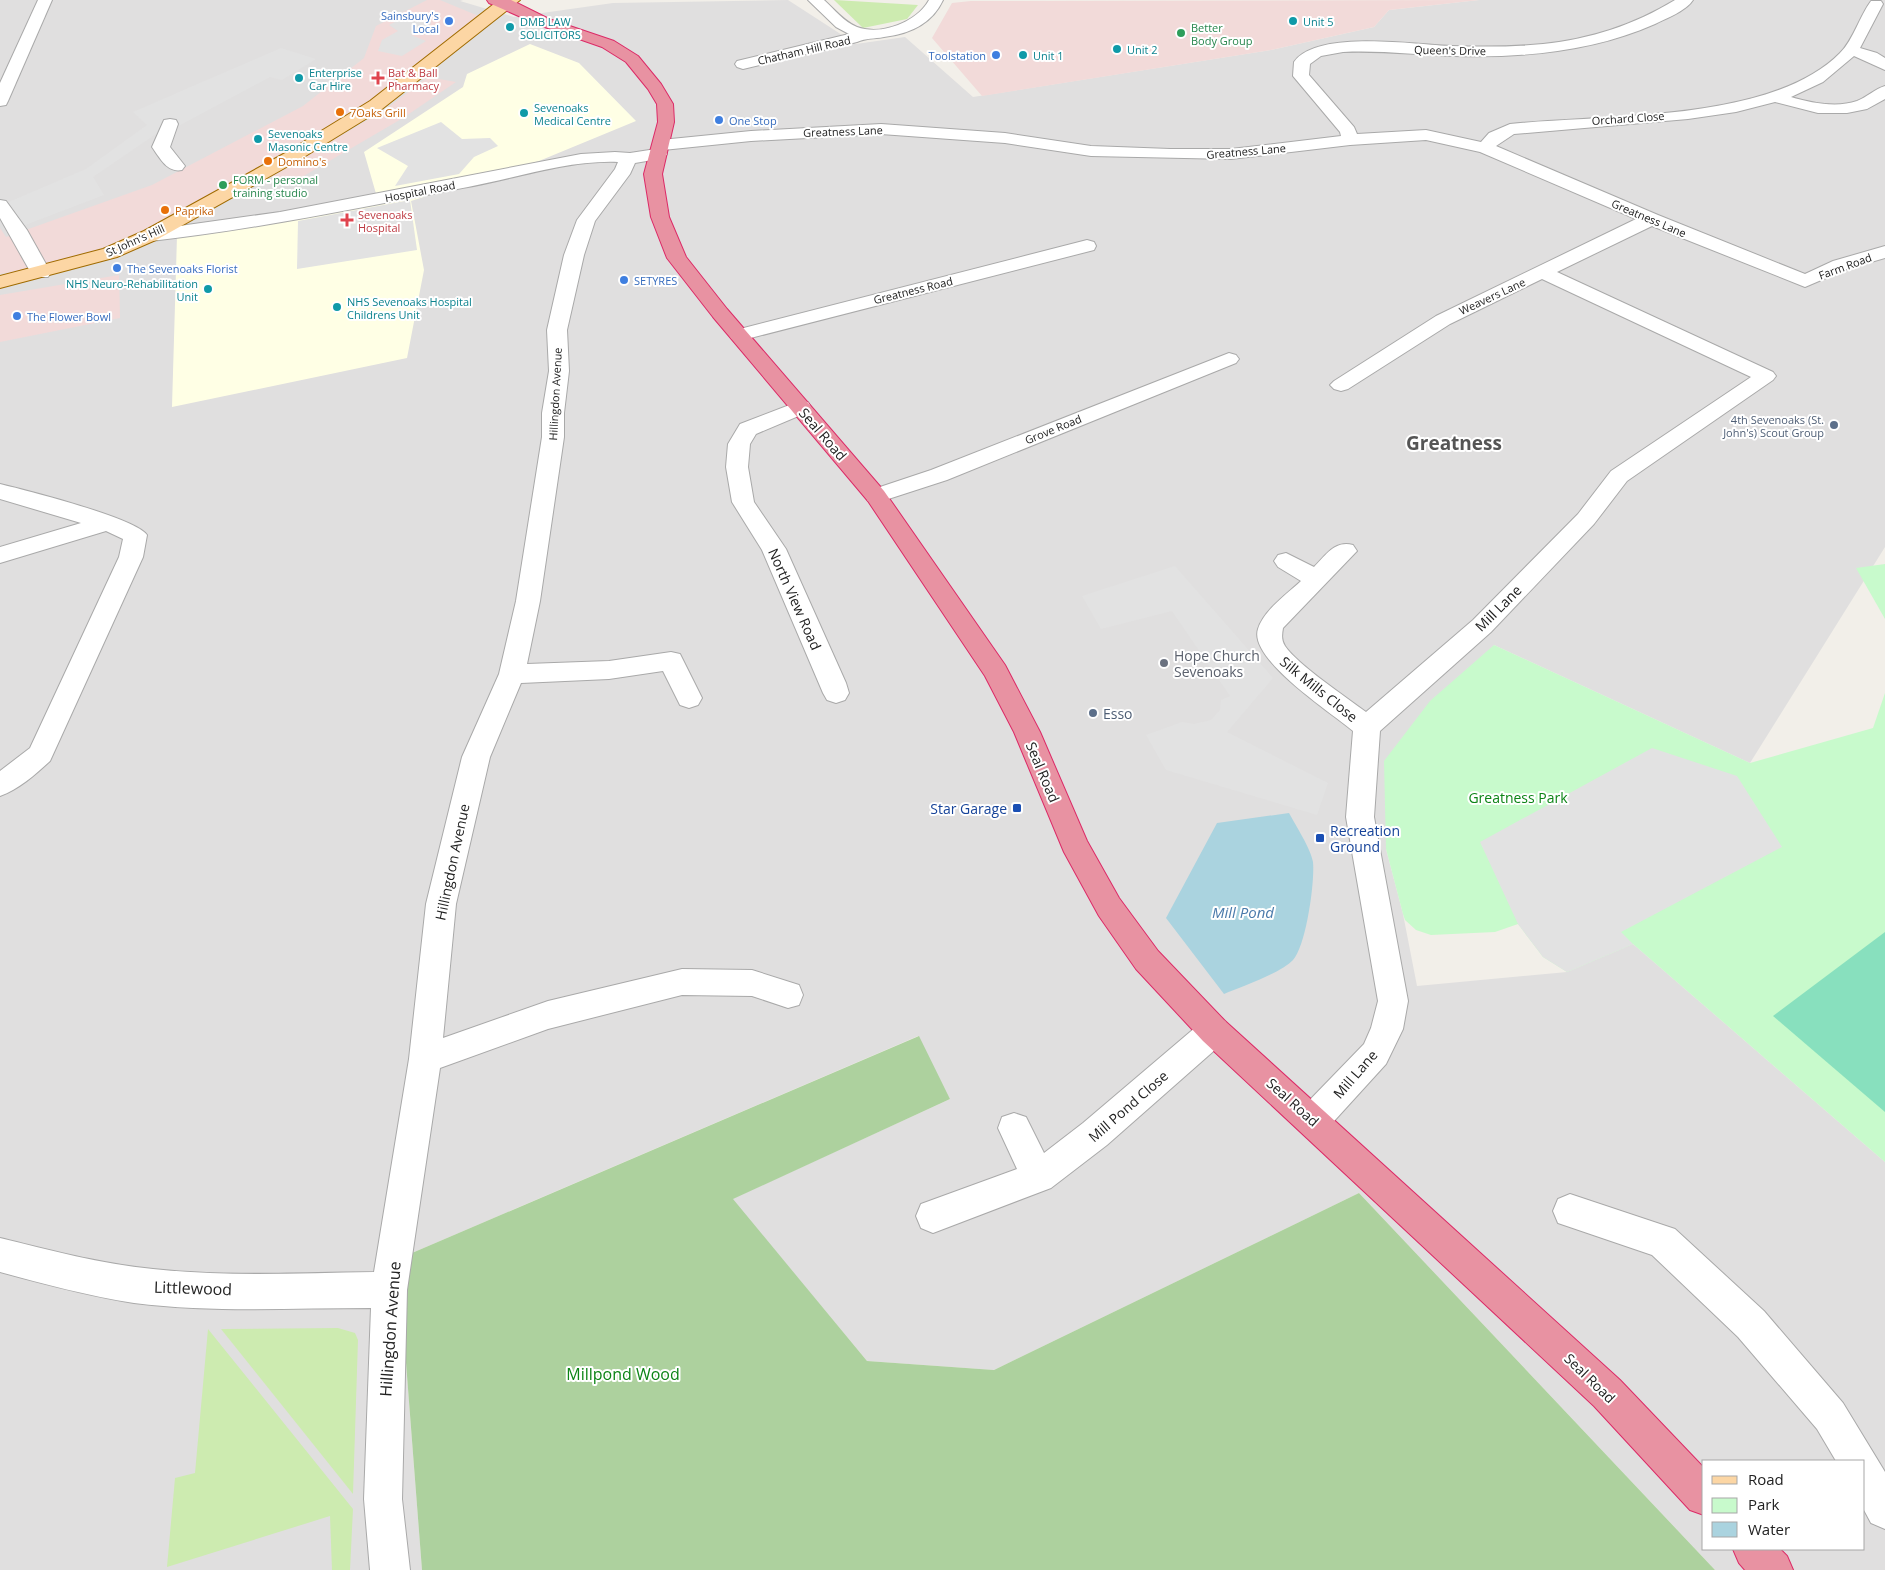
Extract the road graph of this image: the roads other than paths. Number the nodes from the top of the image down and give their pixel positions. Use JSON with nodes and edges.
{"nodes":[{"id":1,"x":45,"y":0,"type":"edge"},
{"id":2,"x":815,"y":0,"type":"edge"},
{"id":3,"x":936,"y":0,"type":"edge"},
{"id":4,"x":1686,"y":0,"type":"edge"},
{"id":5,"x":504,"y":1,"type":"edge"},
{"id":6,"x":1875,"y":3,"type":"edge"},
{"id":7,"x":864,"y":33,"type":"junction"},
{"id":8,"x":1850,"y":50,"type":"junction"},
{"id":9,"x":743,"y":64,"type":"dead end"},
{"id":10,"x":1885,"y":65,"type":"edge"},
{"id":11,"x":1885,"y":92,"type":"edge"},
{"id":12,"x":1776,"y":97,"type":"junction"},
{"id":13,"x":0,"y":101,"type":"edge"},
{"id":14,"x":170,"y":124,"type":"dead end"},
{"id":15,"x":1350,"y":140,"type":"junction"},
{"id":16,"x":1485,"y":148,"type":"junction"},
{"id":17,"x":659,"y":150,"type":"junction"},
{"id":18,"x":629,"y":158,"type":"junction"},
{"id":19,"x":176,"y":166,"type":"dead end"},
{"id":20,"x":0,"y":205,"type":"edge"},
{"id":21,"x":1651,"y":219,"type":"junction"},
{"id":22,"x":151,"y":235,"type":"junction"},
{"id":23,"x":1087,"y":246,"type":"dead end"},
{"id":24,"x":1885,"y":252,"type":"edge"},
{"id":25,"x":41,"y":273,"type":"junction"},
{"id":26,"x":1544,"y":273,"type":"junction"},
{"id":27,"x":1805,"y":281,"type":"joint"},
{"id":28,"x":0,"y":282,"type":"edge"},
{"id":29,"x":739,"y":335,"type":"junction"},
{"id":30,"x":1230,"y":359,"type":"dead end"},
{"id":31,"x":1340,"y":385,"type":"dead end"},
{"id":32,"x":800,"y":407,"type":"junction"},
{"id":33,"x":0,"y":491,"type":"edge"},
{"id":34,"x":876,"y":496,"type":"junction"},
{"id":35,"x":108,"y":523,"type":"junction"},
{"id":36,"x":1345,"y":551,"type":"dead end"},
{"id":37,"x":0,"y":556,"type":"edge"},
{"id":38,"x":1286,"y":561,"type":"dead end"},
{"id":39,"x":1316,"y":578,"type":"junction"},
{"id":40,"x":512,"y":674,"type":"junction"},
{"id":41,"x":841,"y":684,"type":"dead end"},
{"id":42,"x":688,"y":698,"type":"dead end"},
{"id":43,"x":1367,"y":727,"type":"junction"},
{"id":44,"x":0,"y":785,"type":"edge"},
{"id":45,"x":788,"y":996,"type":"dead end"},
{"id":46,"x":1214,"y":1031,"type":"junction"},
{"id":47,"x":426,"y":1059,"type":"junction"},
{"id":48,"x":1314,"y":1120,"type":"junction"},
{"id":49,"x":1014,"y":1128,"type":"dead end"},
{"id":50,"x":1039,"y":1177,"type":"junction"},
{"id":51,"x":1570,"y":1211,"type":"dead end"},
{"id":52,"x":933,"y":1216,"type":"dead end"},
{"id":53,"x":0,"y":1255,"type":"edge"},
{"id":54,"x":389,"y":1290,"type":"junction"},
{"id":55,"x":1855,"y":1460,"type":"edge"},
{"id":56,"x":1865,"y":1476,"type":"edge"},
{"id":57,"x":1702,"y":1494,"type":"edge"},
{"id":58,"x":1885,"y":1509,"type":"edge"},
{"id":59,"x":1754,"y":1550,"type":"edge"},
{"id":60,"x":390,"y":1570,"type":"edge"},
{"id":61,"x":1773,"y":1570,"type":"edge"}],
"edges":[{"from":1,"to":13,"type":"street"},
{"from":2,"to":7,"type":"street","name":"Chatham Hill Road"},
{"from":3,"to":7,"type":"street","name":"Chatham Hill Road"},
{"from":4,"to":15,"type":"street","name":"Queen's Drive"},
{"from":5,"to":17,"type":"highway","name":"Seal Road"},
{"from":5,"to":22,"type":"main road","name":"St John's Hill"},
{"from":6,"to":8,"type":"street","name":"Orchard Close"},
{"from":7,"to":9,"type":"street","name":"Chatham Hill Road"},
{"from":8,"to":10,"type":"street"},
{"from":8,"to":12,"type":"street","name":"Orchard Close"},
{"from":11,"to":12,"type":"street"},
{"from":12,"to":16,"type":"street","name":"Orchard Close"},
{"from":14,"to":19,"type":"street"},
{"from":15,"to":16,"type":"street","name":"Greatness Lane"},
{"from":15,"to":17,"type":"street","name":"Greatness Lane"},
{"from":16,"to":21,"type":"street","name":"Greatness Lane"},
{"from":17,"to":18,"type":"street"},
{"from":17,"to":29,"type":"highway","name":"Seal Road"},
{"from":18,"to":22,"type":"street","name":"Hospital Road"},
{"from":18,"to":40,"type":"street","name":"Hillingdon Avenue"},
{"from":20,"to":25,"type":"street"},
{"from":21,"to":26,"type":"street","name":"Weavers Lane"},
{"from":21,"to":27,"type":"street","name":"Greatness Lane"},
{"from":22,"to":25,"type":"main road","name":"St John's Hill"},
{"from":23,"to":29,"type":"street","name":"Greatness Road"},
{"from":24,"to":27,"type":"street","name":"Farm Road"},
{"from":25,"to":28,"type":"main road","name":"St John's Hill"},
{"from":26,"to":31,"type":"street","name":"Weavers Lane"},
{"from":26,"to":43,"type":"street","name":"Mill Lane"},
{"from":29,"to":32,"type":"highway","name":"Seal Road"},
{"from":30,"to":34,"type":"street","name":"Grove Road"},
{"from":32,"to":34,"type":"highway","name":"Seal Road"},
{"from":32,"to":41,"type":"street","name":"North View Road"},
{"from":33,"to":35,"type":"street"},
{"from":34,"to":46,"type":"highway","name":"Seal Road"},
{"from":35,"to":37,"type":"street"},
{"from":35,"to":44,"type":"street"},
{"from":36,"to":39,"type":"street","name":"Silk Mills Close"},
{"from":38,"to":39,"type":"street"},
{"from":39,"to":43,"type":"street","name":"Silk Mills Close"},
{"from":40,"to":42,"type":"street"},
{"from":40,"to":47,"type":"street","name":"Hillingdon Avenue"},
{"from":43,"to":48,"type":"street","name":"Mill Lane"},
{"from":45,"to":47,"type":"street"},
{"from":46,"to":48,"type":"highway","name":"Seal Road"},
{"from":46,"to":50,"type":"street","name":"Mill Pond Close"},
{"from":47,"to":54,"type":"street","name":"Hillingdon Avenue"},
{"from":48,"to":57,"type":"highway","name":"Seal Road"},
{"from":49,"to":50,"type":"street"},
{"from":50,"to":52,"type":"street","name":"Mill Pond Close"},
{"from":51,"to":55,"type":"street"},
{"from":53,"to":54,"type":"street","name":"Littlewood"},
{"from":54,"to":60,"type":"street","name":"Hillingdon Avenue"},
{"from":56,"to":58,"type":"street"},
{"from":59,"to":61,"type":"highway"}]}
